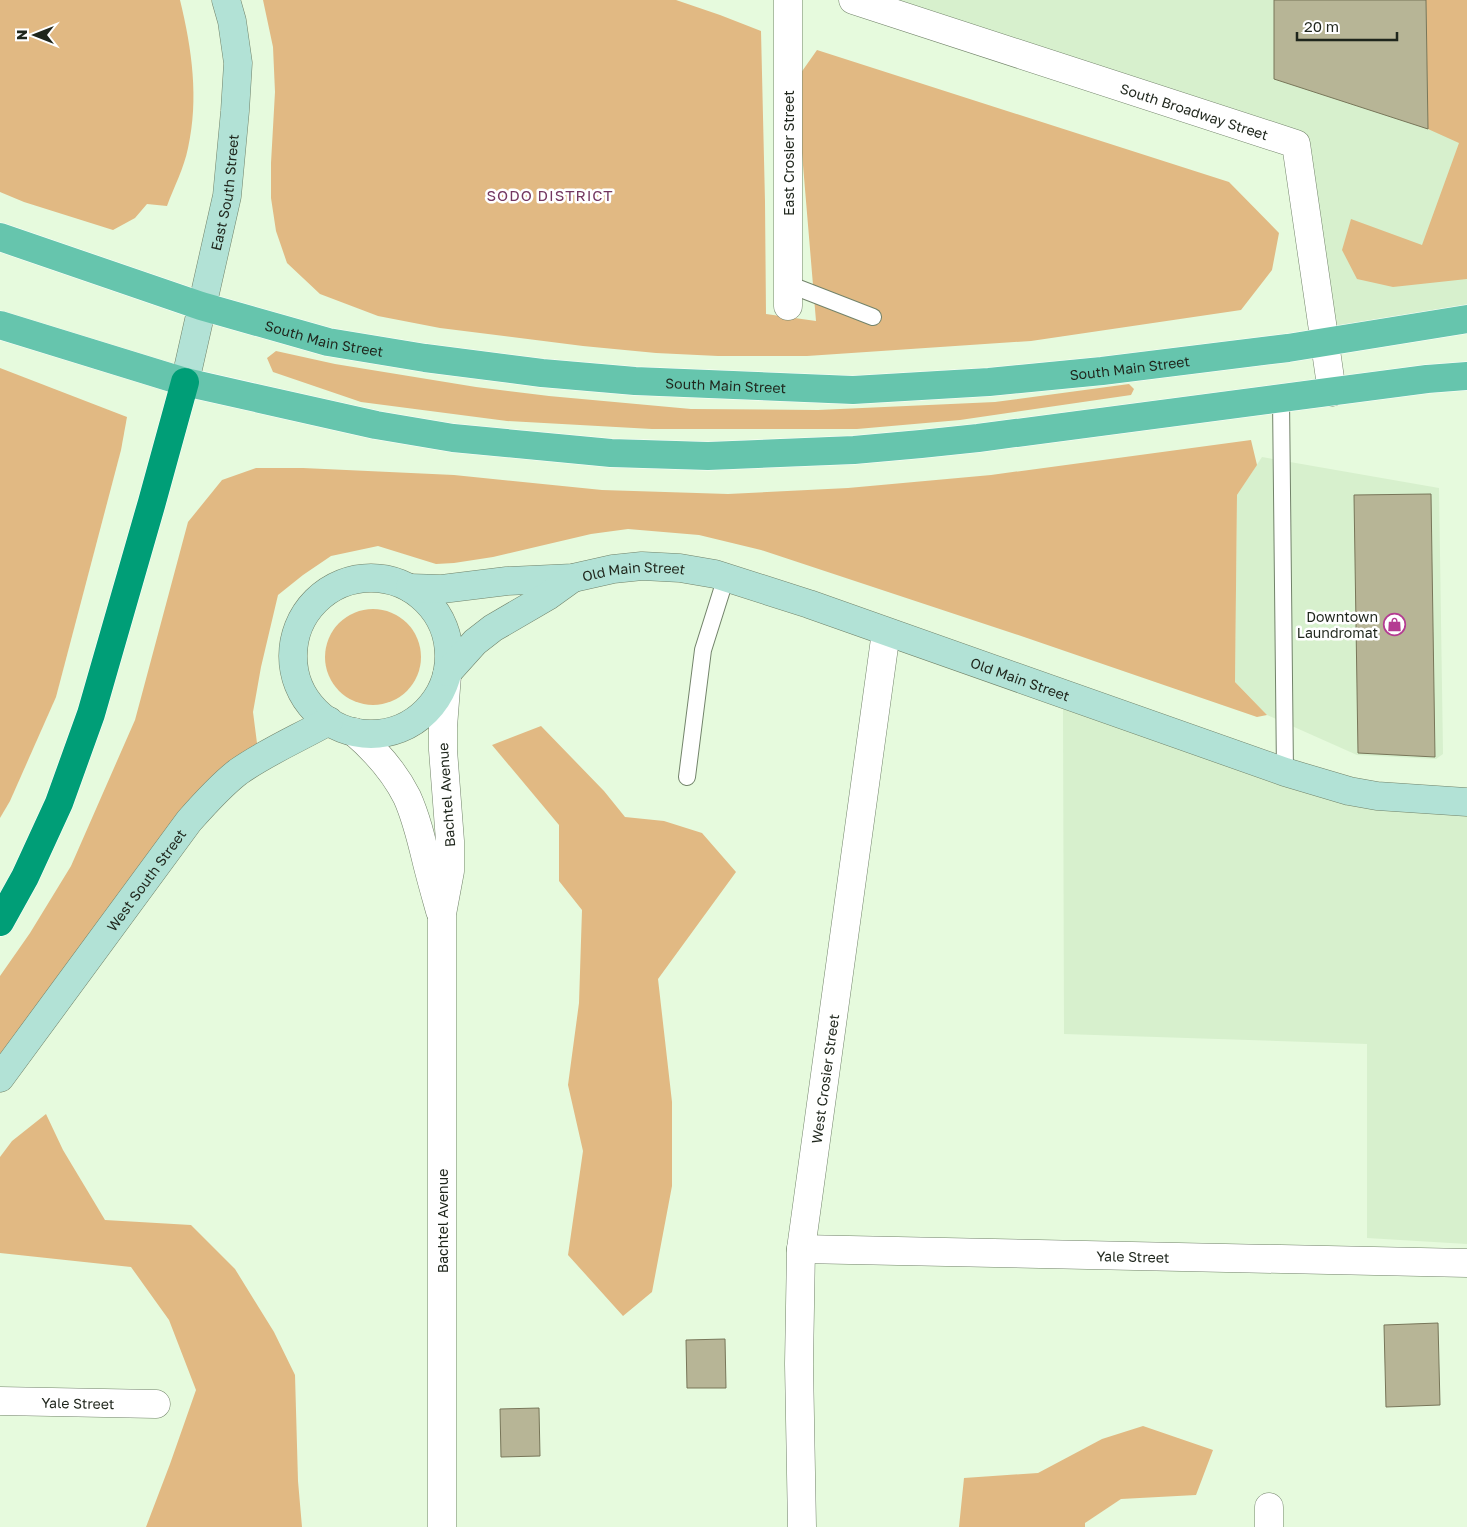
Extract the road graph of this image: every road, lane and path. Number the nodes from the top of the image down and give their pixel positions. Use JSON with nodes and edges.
{"nodes":[{"id":1,"x":226,"y":0,"type":"edge"},
{"id":2,"x":788,"y":0,"type":"edge"},
{"id":3,"x":853,"y":0,"type":"edge"},
{"id":4,"x":0,"y":237,"type":"edge"},
{"id":5,"x":788,"y":295,"type":"joint"},
{"id":6,"x":201,"y":306,"type":"junction"},
{"id":7,"x":873,"y":317,"type":"dead end"},
{"id":8,"x":1467,"y":319,"type":"edge"},
{"id":9,"x":0,"y":325,"type":"edge"},
{"id":10,"x":1326,"y":341,"type":"junction"},
{"id":11,"x":1467,"y":376,"type":"edge"},
{"id":12,"x":185,"y":382,"type":"junction"},
{"id":13,"x":1332,"y":392,"type":"junction"},
{"id":14,"x":1281,"y":399,"type":"junction"},
{"id":15,"x":726,"y":577,"type":"junction"},
{"id":16,"x":572,"y":578,"type":"junction"},
{"id":17,"x":410,"y":588,"type":"junction"},
{"id":18,"x":886,"y":632,"type":"junction"},
{"id":19,"x":447,"y":673,"type":"junction"},
{"id":20,"x":328,"y":721,"type":"junction"},
{"id":21,"x":354,"y":732,"type":"junction"},
{"id":22,"x":1285,"y":772,"type":"junction"},
{"id":23,"x":687,"y":776,"type":"dead end"},
{"id":24,"x":1467,"y":802,"type":"edge"},
{"id":25,"x":442,"y":914,"type":"junction"},
{"id":26,"x":0,"y":922,"type":"edge"},
{"id":27,"x":0,"y":1078,"type":"edge"},
{"id":28,"x":801,"y":1249,"type":"junction"},
{"id":29,"x":1467,"y":1263,"type":"edge"},
{"id":30,"x":0,"y":1401,"type":"edge"},
{"id":31,"x":156,"y":1404,"type":"dead end"},
{"id":32,"x":442,"y":1527,"type":"edge"},
{"id":33,"x":802,"y":1527,"type":"edge"}],
"edges":[{"from":1,"to":6,"type":"main road","name":"East South Street"},
{"from":2,"to":5,"type":"street","name":"East Crosier Street"},
{"from":3,"to":10,"type":"street","name":"South Broadway Street"},
{"from":4,"to":6,"type":"main road","name":"South Main Street"},
{"from":5,"to":7,"type":"lane"},
{"from":6,"to":10,"type":"main road","name":"South Main Street"},
{"from":6,"to":12,"type":"main road","name":"East South Street"},
{"from":8,"to":10,"type":"main road","name":"South Main Street"},
{"from":9,"to":12,"type":"main road"},
{"from":10,"to":13,"type":"street","name":"South Broadway Street"},
{"from":11,"to":13,"type":"main road"},
{"from":12,"to":14,"type":"main road"},
{"from":12,"to":26,"type":"highway"},
{"from":13,"to":14,"type":"main road"},
{"from":14,"to":22,"type":"lane"},
{"from":15,"to":16,"type":"main road","name":"Old Main Street"},
{"from":15,"to":18,"type":"main road","name":"Old Main Street"},
{"from":15,"to":23,"type":"lane"},
{"from":16,"to":17,"type":"main road","name":"Old Main Street"},
{"from":16,"to":19,"type":"main road","name":"Old Main Street"},
{"from":17,"to":19,"type":"main road"},
{"from":17,"to":20,"type":"main road"},
{"from":18,"to":22,"type":"main road","name":"Old Main Street"},
{"from":18,"to":28,"type":"street","name":"West Crosier Street"},
{"from":19,"to":21,"type":"main road"},
{"from":19,"to":25,"type":"street","name":"Bachtel Avenue"},
{"from":20,"to":21,"type":"main road"},
{"from":20,"to":27,"type":"main road","name":"West South Street"},
{"from":21,"to":25,"type":"street","name":"Bachtel Avenue"},
{"from":22,"to":24,"type":"main road","name":"Old Main Street"},
{"from":25,"to":32,"type":"street","name":"Bachtel Avenue"},
{"from":28,"to":29,"type":"street","name":"Yale Street"},
{"from":28,"to":33,"type":"street","name":"West Crosier Street"},
{"from":30,"to":31,"type":"street","name":"Yale Street"}]}
